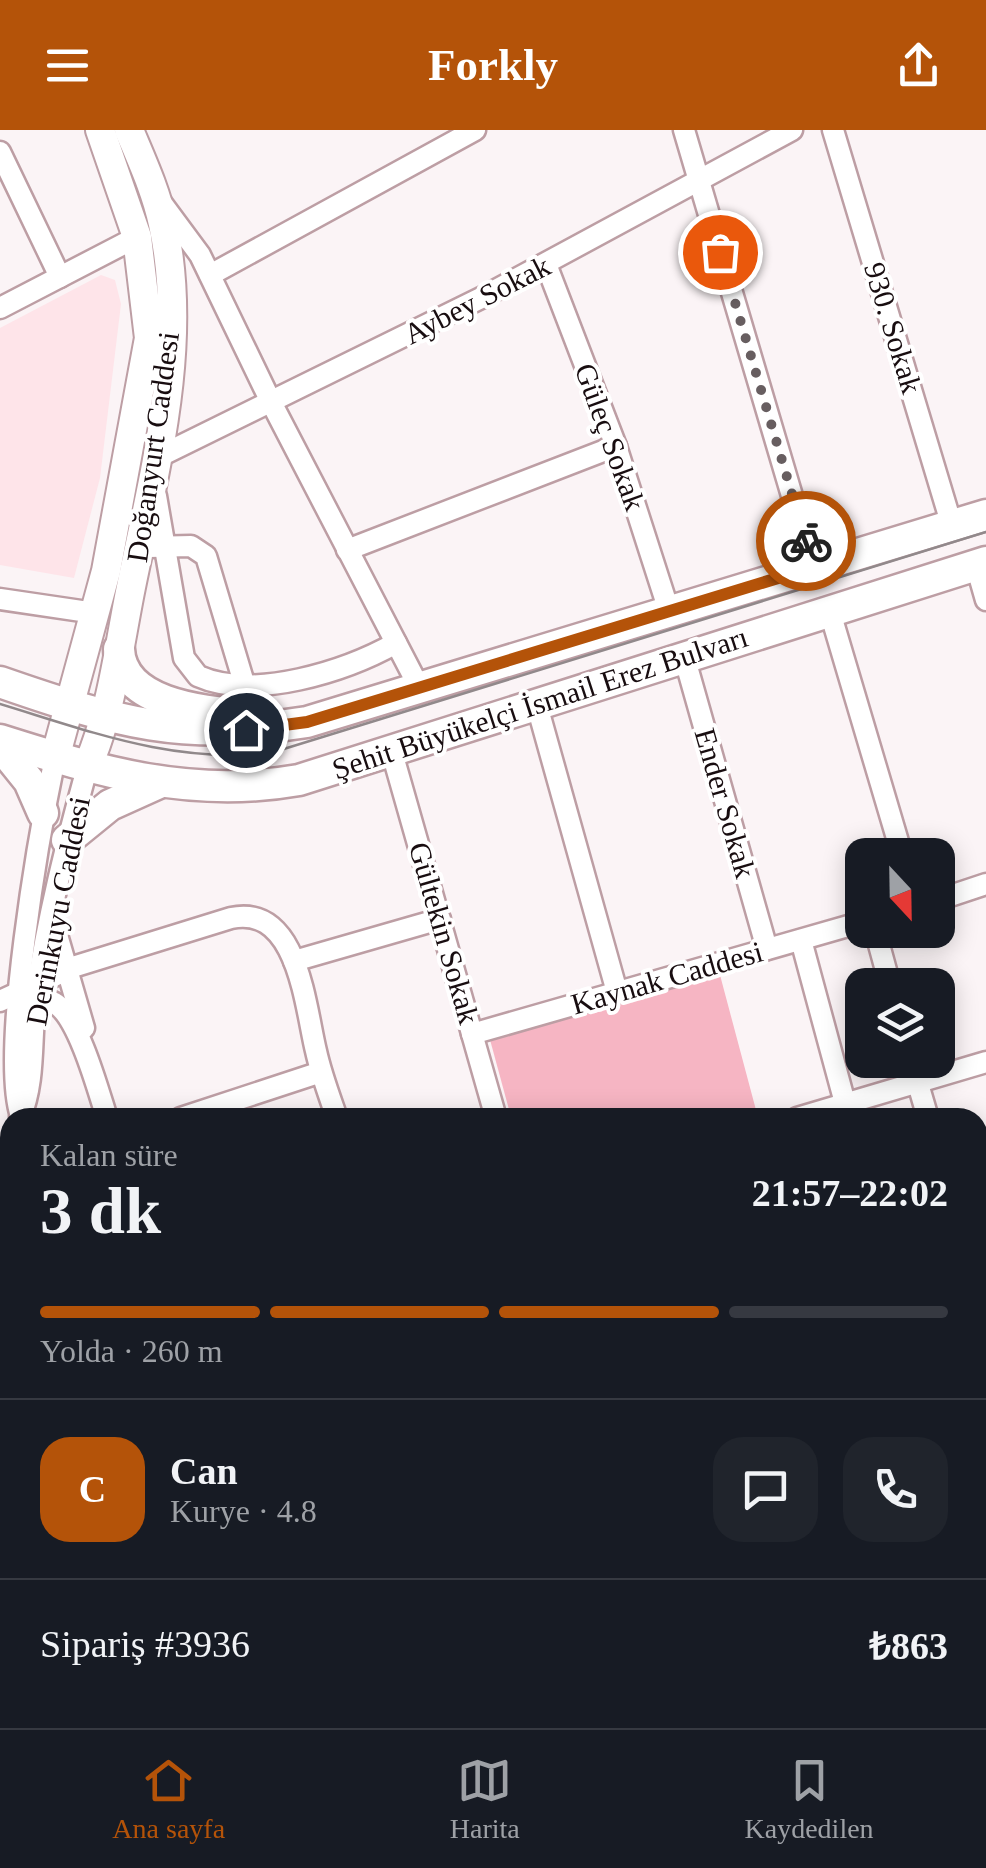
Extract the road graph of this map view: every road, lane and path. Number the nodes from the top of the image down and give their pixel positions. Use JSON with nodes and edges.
{"nodes":[{"id":1,"x":100,"y":130,"type":"edge"},
{"id":2,"x":130,"y":130,"type":"edge"},
{"id":3,"x":475,"y":130,"type":"edge"},
{"id":4,"x":684,"y":130,"type":"edge"},
{"id":5,"x":792,"y":130,"type":"edge"},
{"id":6,"x":833,"y":130,"type":"edge"},
{"id":7,"x":0,"y":152,"type":"edge"},
{"id":8,"x":699,"y":182,"type":"junction"},
{"id":9,"x":156,"y":196,"type":"junction"},
{"id":10,"x":136,"y":237,"type":"junction"},
{"id":11,"x":546,"y":264,"type":"junction"},
{"id":12,"x":210,"y":275,"type":"junction"},
{"id":13,"x":60,"y":277,"type":"junction"},
{"id":14,"x":0,"y":308,"type":"edge"},
{"id":15,"x":271,"y":402,"type":"junction"},
{"id":16,"x":616,"y":446,"type":"junction"},
{"id":17,"x":154,"y":466,"type":"junction"},
{"id":18,"x":986,"y":515,"type":"edge"},
{"id":19,"x":952,"y":526,"type":"junction"},
{"id":20,"x":151,"y":547,"type":"junction"},
{"id":21,"x":348,"y":550,"type":"junction"},
{"id":22,"x":981,"y":564,"type":"edge"},
{"id":23,"x":814,"y":567,"type":"junction"},
{"id":24,"x":0,"y":598,"type":"edge"},
{"id":25,"x":986,"y":600,"type":"edge"},
{"id":26,"x":668,"y":611,"type":"junction"},
{"id":27,"x":830,"y":612,"type":"junction"},
{"id":28,"x":95,"y":613,"type":"junction"},
{"id":29,"x":396,"y":643,"type":"junction"},
{"id":30,"x":118,"y":649,"type":"junction"},
{"id":31,"x":684,"y":656,"type":"junction"},
{"id":32,"x":0,"y":682,"type":"edge"},
{"id":33,"x":244,"y":682,"type":"junction"},
{"id":34,"x":419,"y":687,"type":"junction"},
{"id":35,"x":536,"y":702,"type":"junction"},
{"id":36,"x":71,"y":707,"type":"junction"},
{"id":37,"x":104,"y":716,"type":"junction"},
{"id":38,"x":307,"y":722,"type":"junction"},
{"id":39,"x":0,"y":743,"type":"edge"},
{"id":40,"x":391,"y":750,"type":"junction"},
{"id":41,"x":55,"y":758,"type":"junction"},
{"id":42,"x":88,"y":765,"type":"junction"},
{"id":43,"x":161,"y":782,"type":"junction"},
{"id":44,"x":43,"y":813,"type":"junction"},
{"id":45,"x":897,"y":838,"type":"edge"},
{"id":46,"x":67,"y":840,"type":"junction"},
{"id":47,"x":986,"y":884,"type":"edge"},
{"id":48,"x":955,"y":894,"type":"edge"},
{"id":49,"x":52,"y":916,"type":"junction"},
{"id":50,"x":440,"y":919,"type":"junction"},
{"id":51,"x":845,"y":927,"type":"edge"},
{"id":52,"x":801,"y":940,"type":"junction"},
{"id":53,"x":767,"y":950,"type":"junction"},
{"id":54,"x":294,"y":961,"type":"junction"},
{"id":55,"x":66,"y":973,"type":"junction"},
{"id":56,"x":617,"y":992,"type":"junction"},
{"id":57,"x":23,"y":994,"type":"edge"},
{"id":58,"x":472,"y":1034,"type":"junction"},
{"id":59,"x":86,"y":1054,"type":"junction"},
{"id":60,"x":986,"y":1062,"type":"edge"},
{"id":61,"x":321,"y":1072,"type":"junction"},
{"id":62,"x":917,"y":1078,"type":"edge"},
{"id":63,"x":918,"y":1082,"type":"junction"},
{"id":64,"x":845,"y":1103,"type":"junction"},
{"id":65,"x":17,"y":1108,"type":"edge"},
{"id":66,"x":104,"y":1108,"type":"edge"},
{"id":67,"x":212,"y":1108,"type":"edge"},
{"id":68,"x":334,"y":1108,"type":"edge"},
{"id":69,"x":493,"y":1108,"type":"edge"},
{"id":70,"x":829,"y":1108,"type":"edge"},
{"id":71,"x":925,"y":1108,"type":"edge"}],
"edges":[{"from":1,"to":10,"type":"street","name":"Doğanyurt Caddesi"},
{"from":2,"to":9,"type":"street","name":"Doğanyurt Caddesi"},
{"from":3,"to":12,"type":"street"},
{"from":4,"to":8,"type":"street"},
{"from":5,"to":8,"type":"street","name":"Aybey Sokak"},
{"from":6,"to":19,"type":"street","name":"930. Sokak"},
{"from":7,"to":13,"type":"street"},
{"from":8,"to":11,"type":"street","name":"Aybey Sokak"},
{"from":8,"to":23,"type":"street"},
{"from":9,"to":12,"type":"street"},
{"from":9,"to":17,"type":"street","name":"Doğanyurt Caddesi"},
{"from":10,"to":13,"type":"street"},
{"from":10,"to":28,"type":"street","name":"Doğanyurt Caddesi"},
{"from":11,"to":15,"type":"street","name":"Aybey Sokak"},
{"from":11,"to":16,"type":"street","name":"Güleç Sokak"},
{"from":12,"to":15,"type":"street"},
{"from":13,"to":14,"type":"street"},
{"from":15,"to":17,"type":"street","name":"Aybey Sokak"},
{"from":15,"to":21,"type":"street"},
{"from":16,"to":21,"type":"street"},
{"from":16,"to":26,"type":"street","name":"Güleç Sokak"},
{"from":17,"to":20,"type":"street","name":"Doğanyurt Caddesi"},
{"from":18,"to":19,"type":"main road","name":"Şehit Büyükelçi İsmail Erez Bulvarı"},
{"from":19,"to":23,"type":"main road","name":"Şehit Büyükelçi İsmail Erez Bulvarı"},
{"from":20,"to":30,"type":"street","name":"Doğanyurt Caddesi"},
{"from":20,"to":33,"type":"street"},
{"from":20,"to":33,"type":"street"},
{"from":21,"to":29,"type":"street"},
{"from":22,"to":25,"type":"street"},
{"from":22,"to":27,"type":"main road","name":"Şehit Büyükelçi İsmail Erez Bulvarı"},
{"from":23,"to":26,"type":"main road","name":"Şehit Büyükelçi İsmail Erez Bulvarı"},
{"from":24,"to":28,"type":"street"},
{"from":26,"to":34,"type":"main road","name":"Şehit Büyükelçi İsmail Erez Bulvarı"},
{"from":27,"to":31,"type":"main road","name":"Şehit Büyükelçi İsmail Erez Bulvarı"},
{"from":27,"to":45,"type":"street"},
{"from":28,"to":36,"type":"street","name":"Doğanyurt Caddesi"},
{"from":29,"to":33,"type":"street"},
{"from":29,"to":34,"type":"street"},
{"from":30,"to":37,"type":"street","name":"Doğanyurt Caddesi"},
{"from":30,"to":38,"type":"main road"},
{"from":31,"to":35,"type":"main road","name":"Şehit Büyükelçi İsmail Erez Bulvarı"},
{"from":31,"to":53,"type":"street","name":"Ender Sokak"},
{"from":32,"to":36,"type":"main road","name":"Şehit Büyükelçi İsmail Erez Bulvarı"},
{"from":34,"to":38,"type":"main road","name":"Şehit Büyükelçi İsmail Erez Bulvarı"},
{"from":35,"to":40,"type":"main road","name":"Şehit Büyükelçi İsmail Erez Bulvarı"},
{"from":35,"to":56,"type":"street"},
{"from":36,"to":37,"type":"main road","name":"Şehit Büyükelçi İsmail Erez Bulvarı"},
{"from":36,"to":41,"type":"street","name":"Doğanyurt Caddesi"},
{"from":37,"to":38,"type":"main road","name":"Şehit Büyükelçi İsmail Erez Bulvarı"},
{"from":37,"to":42,"type":"street","name":"Doğanyurt Caddesi"},
{"from":39,"to":41,"type":"main road","name":"Şehit Büyükelçi İsmail Erez Bulvarı"},
{"from":39,"to":44,"type":"main road"},
{"from":40,"to":43,"type":"main road","name":"Şehit Büyükelçi İsmail Erez Bulvarı"},
{"from":40,"to":50,"type":"street","name":"Gültekin Sokak"},
{"from":41,"to":42,"type":"main road","name":"Şehit Büyükelçi İsmail Erez Bulvarı"},
{"from":41,"to":44,"type":"street","name":"Derinkuyu Caddesi"},
{"from":42,"to":43,"type":"main road","name":"Şehit Büyükelçi İsmail Erez Bulvarı"},
{"from":42,"to":46,"type":"street","name":"Derinkuyu Caddesi"},
{"from":43,"to":46,"type":"main road"},
{"from":44,"to":57,"type":"street","name":"Derinkuyu Caddesi"},
{"from":46,"to":49,"type":"street","name":"Derinkuyu Caddesi"},
{"from":47,"to":48,"type":"street"},
{"from":49,"to":55,"type":"street"},
{"from":49,"to":57,"type":"street","name":"Derinkuyu Caddesi"},
{"from":50,"to":54,"type":"street"},
{"from":50,"to":58,"type":"street","name":"Gültekin Sokak"},
{"from":51,"to":52,"type":"street","name":"Kaynak Caddesi"},
{"from":52,"to":53,"type":"street","name":"Kaynak Caddesi"},
{"from":52,"to":64,"type":"street"},
{"from":53,"to":56,"type":"street","name":"Kaynak Caddesi"},
{"from":54,"to":55,"type":"street"},
{"from":54,"to":61,"type":"street"},
{"from":55,"to":57,"type":"street"},
{"from":55,"to":59,"type":"street"},
{"from":56,"to":58,"type":"street","name":"Kaynak Caddesi"},
{"from":57,"to":59,"type":"street"},
{"from":57,"to":65,"type":"street","name":"Derinkuyu Caddesi"},
{"from":58,"to":69,"type":"street","name":"Gültekin Sokak"},
{"from":59,"to":66,"type":"street"},
{"from":60,"to":63,"type":"street"},
{"from":61,"to":67,"type":"street"},
{"from":61,"to":68,"type":"street"},
{"from":62,"to":63,"type":"street"},
{"from":63,"to":64,"type":"street"},
{"from":63,"to":71,"type":"street"},
{"from":64,"to":70,"type":"street"}]}
